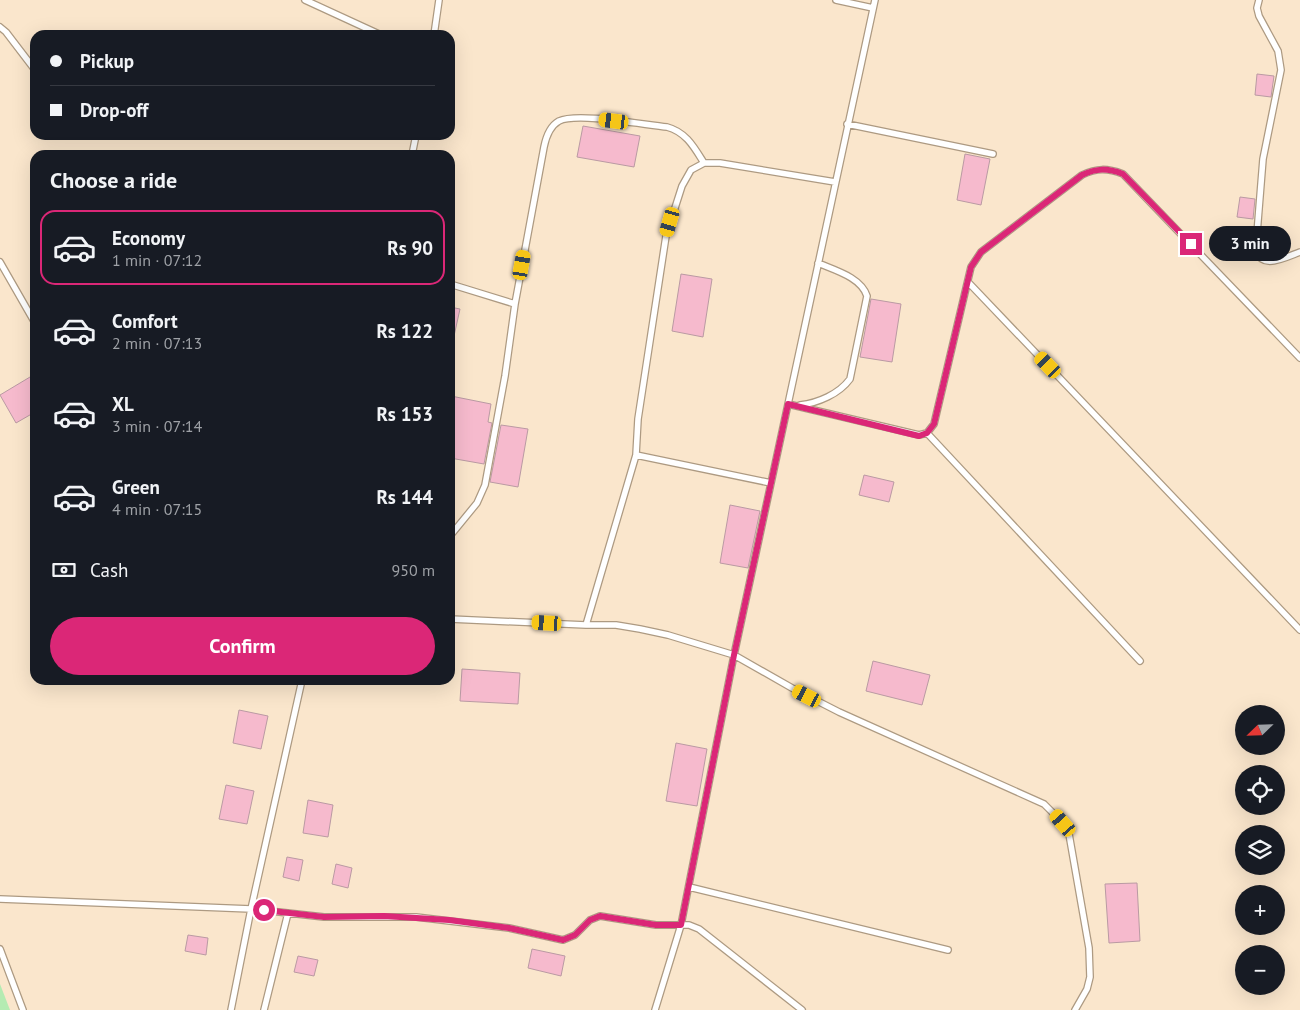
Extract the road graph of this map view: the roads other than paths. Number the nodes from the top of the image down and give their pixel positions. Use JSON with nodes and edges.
{"nodes":[{"id":1,"x":305,"y":0,"type":"edge"},
{"id":2,"x":439,"y":0,"type":"edge"},
{"id":3,"x":836,"y":0,"type":"edge"},
{"id":4,"x":875,"y":0,"type":"edge"},
{"id":5,"x":1259,"y":0,"type":"edge"},
{"id":6,"x":873,"y":8,"type":"junction"},
{"id":7,"x":0,"y":27,"type":"edge"},
{"id":8,"x":436,"y":27,"type":"junction"},
{"id":9,"x":371,"y":30,"type":"edge"},
{"id":10,"x":433,"y":30,"type":"edge"},
{"id":11,"x":435,"y":30,"type":"edge"},
{"id":12,"x":30,"y":63,"type":"edge"},
{"id":13,"x":847,"y":124,"type":"junction"},
{"id":14,"x":993,"y":154,"type":"dead end"},
{"id":15,"x":704,"y":163,"type":"junction"},
{"id":16,"x":835,"y":182,"type":"junction"},
{"id":17,"x":1300,"y":252,"type":"edge"},
{"id":18,"x":0,"y":262,"type":"edge"},
{"id":19,"x":818,"y":263,"type":"junction"},
{"id":20,"x":968,"y":282,"type":"junction"},
{"id":21,"x":455,"y":286,"type":"edge"},
{"id":22,"x":515,"y":304,"type":"junction"},
{"id":23,"x":30,"y":314,"type":"edge"},
{"id":24,"x":1300,"y":358,"type":"edge"},
{"id":25,"x":788,"y":404,"type":"junction"},
{"id":26,"x":927,"y":433,"type":"junction"},
{"id":27,"x":636,"y":454,"type":"junction"},
{"id":28,"x":771,"y":483,"type":"junction"},
{"id":29,"x":455,"y":530,"type":"edge"},
{"id":30,"x":455,"y":619,"type":"edge"},
{"id":31,"x":586,"y":625,"type":"junction"},
{"id":32,"x":1300,"y":630,"type":"edge"},
{"id":33,"x":734,"y":655,"type":"junction"},
{"id":34,"x":1140,"y":661,"type":"dead end"},
{"id":35,"x":301,"y":685,"type":"edge"},
{"id":36,"x":688,"y":887,"type":"junction"},
{"id":37,"x":0,"y":899,"type":"edge"},
{"id":38,"x":251,"y":909,"type":"junction"},
{"id":39,"x":288,"y":913,"type":"junction"},
{"id":40,"x":681,"y":925,"type":"junction"},
{"id":41,"x":0,"y":949,"type":"edge"},
{"id":42,"x":948,"y":950,"type":"dead end"},
{"id":43,"x":23,"y":1010,"type":"edge"},
{"id":44,"x":231,"y":1010,"type":"edge"},
{"id":45,"x":264,"y":1010,"type":"edge"},
{"id":46,"x":656,"y":1010,"type":"edge"},
{"id":47,"x":802,"y":1010,"type":"edge"},
{"id":48,"x":1075,"y":1010,"type":"edge"}],
"edges":[{"from":1,"to":9,"type":"lane"},
{"from":2,"to":8,"type":"lane"},
{"from":3,"to":6,"type":"lane"},
{"from":4,"to":6,"type":"lane"},
{"from":5,"to":17,"type":"lane"},
{"from":6,"to":13,"type":"lane"},
{"from":7,"to":12,"type":"lane"},
{"from":8,"to":10,"type":"lane"},
{"from":8,"to":11,"type":"lane"},
{"from":13,"to":14,"type":"lane"},
{"from":13,"to":16,"type":"lane"},
{"from":15,"to":16,"type":"lane"},
{"from":15,"to":22,"type":"lane"},
{"from":15,"to":27,"type":"lane"},
{"from":16,"to":19,"type":"lane"},
{"from":18,"to":23,"type":"lane"},
{"from":19,"to":25,"type":"lane"},
{"from":19,"to":25,"type":"lane"},
{"from":20,"to":24,"type":"lane"},
{"from":20,"to":26,"type":"lane"},
{"from":20,"to":32,"type":"lane"},
{"from":21,"to":22,"type":"lane"},
{"from":22,"to":29,"type":"lane"},
{"from":25,"to":26,"type":"lane"},
{"from":25,"to":28,"type":"lane"},
{"from":26,"to":34,"type":"lane"},
{"from":27,"to":28,"type":"lane"},
{"from":27,"to":31,"type":"lane"},
{"from":28,"to":33,"type":"lane"},
{"from":30,"to":31,"type":"lane"},
{"from":31,"to":33,"type":"lane"},
{"from":33,"to":36,"type":"lane"},
{"from":33,"to":48,"type":"lane"},
{"from":35,"to":38,"type":"lane"},
{"from":36,"to":40,"type":"lane"},
{"from":36,"to":42,"type":"lane"},
{"from":37,"to":38,"type":"lane"},
{"from":38,"to":39,"type":"lane"},
{"from":38,"to":44,"type":"lane"},
{"from":39,"to":40,"type":"lane"},
{"from":39,"to":45,"type":"lane"},
{"from":40,"to":46,"type":"lane"},
{"from":40,"to":47,"type":"lane"},
{"from":41,"to":43,"type":"lane"}]}
